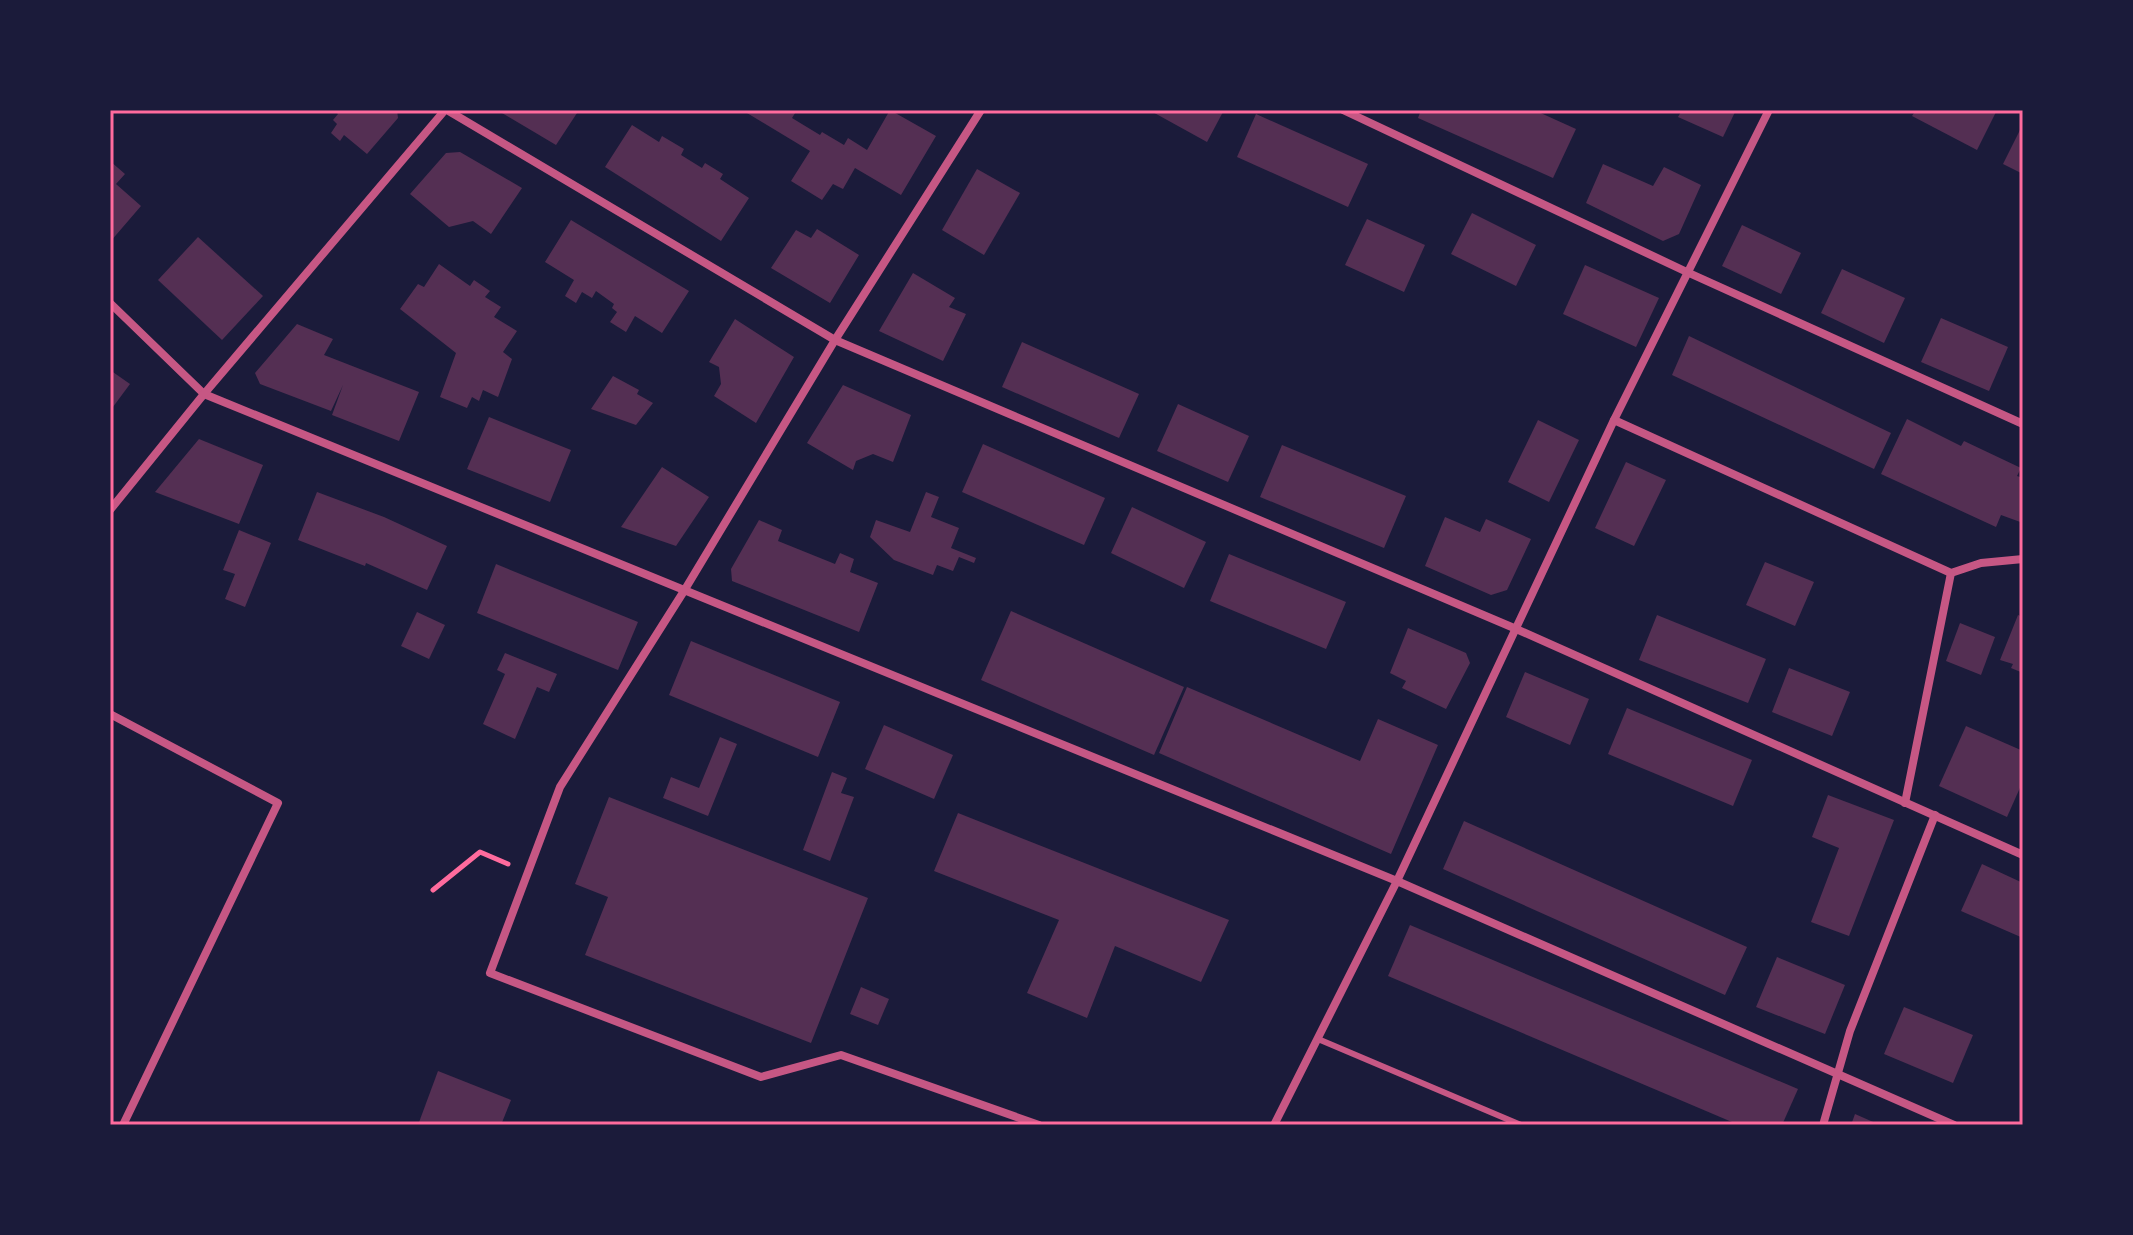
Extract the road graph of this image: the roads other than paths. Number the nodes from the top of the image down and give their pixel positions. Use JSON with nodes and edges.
{"nodes":[{"id":1,"x":446,"y":110,"type":"edge"},
{"id":2,"x":981,"y":110,"type":"edge"},
{"id":3,"x":1343,"y":110,"type":"edge"},
{"id":4,"x":1769,"y":110,"type":"edge"},
{"id":5,"x":1689,"y":273,"type":"junction"},
{"id":6,"x":110,"y":303,"type":"edge"},
{"id":7,"x":835,"y":340,"type":"junction"},
{"id":8,"x":204,"y":394,"type":"junction"},
{"id":9,"x":1614,"y":420,"type":"junction"},
{"id":10,"x":2023,"y":424,"type":"edge"},
{"id":11,"x":110,"y":510,"type":"edge"},
{"id":12,"x":2023,"y":559,"type":"edge"},
{"id":13,"x":1951,"y":573,"type":"junction"},
{"id":14,"x":684,"y":591,"type":"junction"},
{"id":15,"x":1514,"y":628,"type":"junction"},
{"id":16,"x":110,"y":714,"type":"edge"},
{"id":17,"x":1905,"y":803,"type":"junction"},
{"id":18,"x":1935,"y":815,"type":"junction"},
{"id":19,"x":2023,"y":855,"type":"edge"},
{"id":20,"x":1397,"y":881,"type":"junction"},
{"id":21,"x":1318,"y":1039,"type":"junction"},
{"id":22,"x":1836,"y":1075,"type":"junction"},
{"id":23,"x":123,"y":1125,"type":"edge"},
{"id":24,"x":1039,"y":1125,"type":"edge"},
{"id":25,"x":1274,"y":1125,"type":"edge"},
{"id":26,"x":1521,"y":1125,"type":"edge"},
{"id":27,"x":1823,"y":1125,"type":"edge"},
{"id":28,"x":1954,"y":1125,"type":"edge"}],
"edges":[{"from":1,"to":7,"type":"street"},
{"from":1,"to":8,"type":"street"},
{"from":2,"to":7,"type":"street"},
{"from":3,"to":5,"type":"street"},
{"from":4,"to":5,"type":"street"},
{"from":5,"to":9,"type":"street"},
{"from":5,"to":10,"type":"street"},
{"from":6,"to":8,"type":"street"},
{"from":7,"to":14,"type":"street"},
{"from":7,"to":15,"type":"street"},
{"from":8,"to":11,"type":"street"},
{"from":8,"to":14,"type":"street"},
{"from":9,"to":13,"type":"street"},
{"from":9,"to":15,"type":"street"},
{"from":12,"to":13,"type":"street"},
{"from":13,"to":17,"type":"street"},
{"from":14,"to":20,"type":"street"},
{"from":14,"to":24,"type":"street"},
{"from":15,"to":17,"type":"street"},
{"from":15,"to":20,"type":"street"},
{"from":16,"to":23,"type":"street"},
{"from":17,"to":18,"type":"street"},
{"from":18,"to":19,"type":"street"},
{"from":18,"to":22,"type":"street"},
{"from":20,"to":21,"type":"street"},
{"from":20,"to":22,"type":"street"},
{"from":21,"to":25,"type":"street"},
{"from":21,"to":26,"type":"lane"},
{"from":22,"to":27,"type":"street"},
{"from":22,"to":28,"type":"street"}]}
